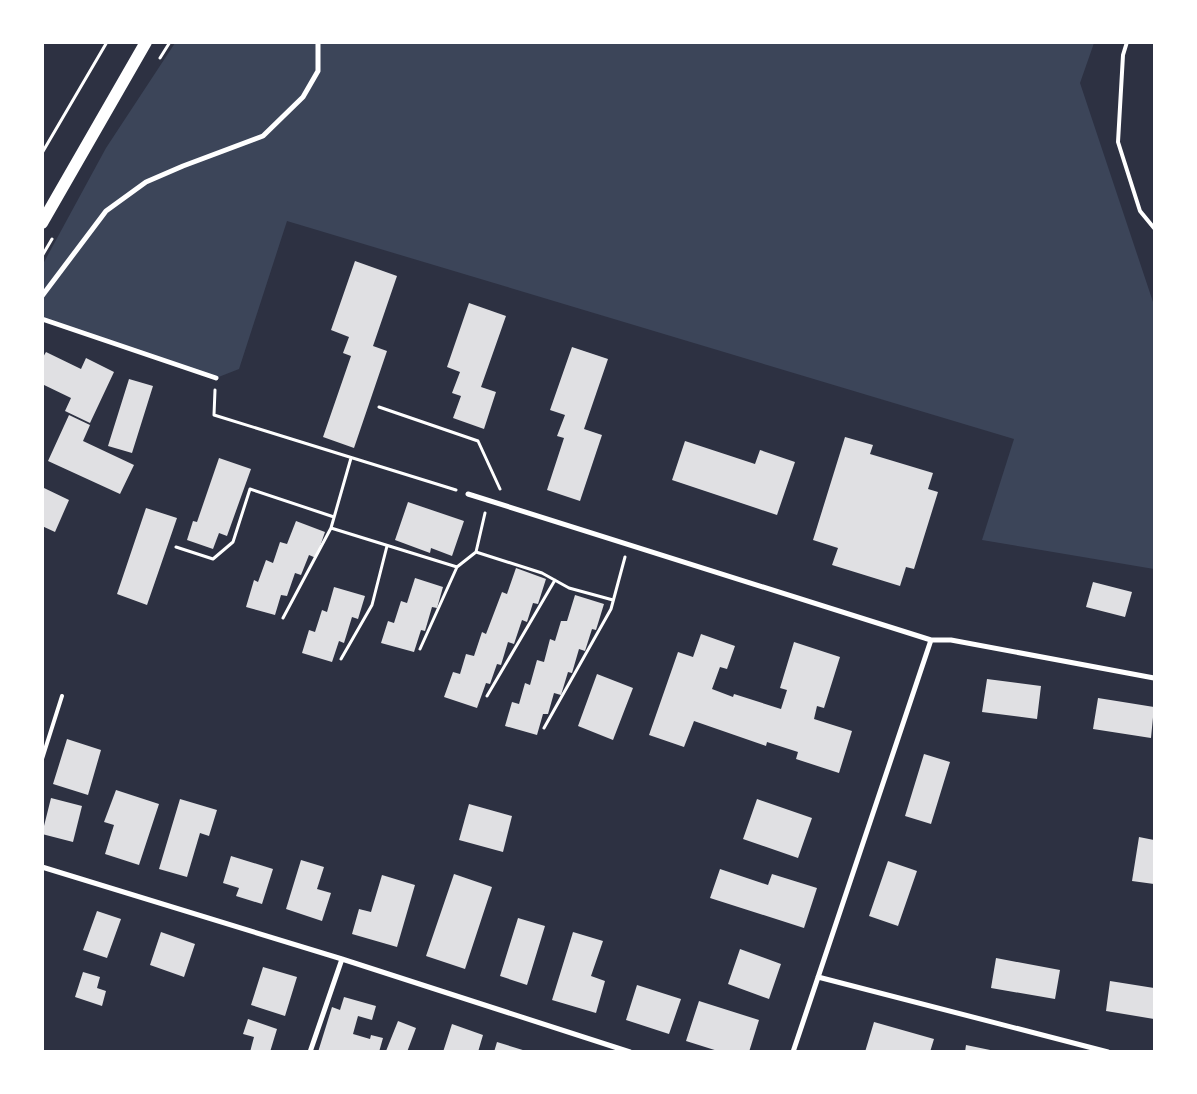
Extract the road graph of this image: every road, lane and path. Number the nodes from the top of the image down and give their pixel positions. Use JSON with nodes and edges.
{"nodes":[{"id":1,"x":107,"y":42,"type":"edge"},
{"id":2,"x":146,"y":42,"type":"edge"},
{"id":3,"x":318,"y":42,"type":"edge"},
{"id":4,"x":1127,"y":42,"type":"edge"},
{"id":5,"x":42,"y":153,"type":"edge"},
{"id":6,"x":42,"y":223,"type":"edge"},
{"id":7,"x":1154,"y":228,"type":"edge"},
{"id":8,"x":42,"y":296,"type":"edge"},
{"id":9,"x":42,"y":319,"type":"edge"},
{"id":10,"x":216,"y":378,"type":"joint"},
{"id":11,"x":379,"y":407,"type":"dead end"},
{"id":12,"x":351,"y":458,"type":"junction"},
{"id":13,"x":468,"y":494,"type":"joint"},
{"id":14,"x":488,"y":500,"type":"junction"},
{"id":15,"x":507,"y":506,"type":"junction"},
{"id":16,"x":334,"y":517,"type":"junction"},
{"id":17,"x":331,"y":528,"type":"junction"},
{"id":18,"x":628,"y":544,"type":"junction"},
{"id":19,"x":387,"y":546,"type":"junction"},
{"id":20,"x":176,"y":547,"type":"dead end"},
{"id":21,"x":476,"y":552,"type":"junction"},
{"id":22,"x":457,"y":567,"type":"junction"},
{"id":23,"x":555,"y":580,"type":"junction"},
{"id":24,"x":613,"y":600,"type":"junction"},
{"id":25,"x":283,"y":618,"type":"dead end"},
{"id":26,"x":932,"y":640,"type":"junction"},
{"id":27,"x":420,"y":649,"type":"dead end"},
{"id":28,"x":341,"y":659,"type":"dead end"},
{"id":29,"x":1154,"y":678,"type":"edge"},
{"id":30,"x":62,"y":696,"type":"dead end"},
{"id":31,"x":487,"y":696,"type":"dead end"},
{"id":32,"x":544,"y":728,"type":"dead end"},
{"id":33,"x":42,"y":759,"type":"edge"},
{"id":34,"x":42,"y":867,"type":"edge"},
{"id":35,"x":342,"y":959,"type":"junction"},
{"id":36,"x":818,"y":977,"type":"junction"},
{"id":37,"x":310,"y":1052,"type":"edge"},
{"id":38,"x":630,"y":1052,"type":"edge"},
{"id":39,"x":793,"y":1052,"type":"edge"},
{"id":40,"x":1108,"y":1052,"type":"edge"}],
"edges":[{"from":1,"to":5,"type":"path"},
{"from":2,"to":6,"type":"main road"},
{"from":3,"to":8,"type":"street"},
{"from":4,"to":7,"type":"lane"},
{"from":9,"to":10,"type":"street"},
{"from":10,"to":12,"type":"path"},
{"from":11,"to":15,"type":"path"},
{"from":12,"to":13,"type":"path"},
{"from":12,"to":16,"type":"path"},
{"from":13,"to":14,"type":"street"},
{"from":14,"to":15,"type":"street"},
{"from":14,"to":21,"type":"path"},
{"from":15,"to":18,"type":"street"},
{"from":16,"to":17,"type":"path"},
{"from":16,"to":20,"type":"path"},
{"from":17,"to":19,"type":"path"},
{"from":17,"to":25,"type":"path"},
{"from":18,"to":24,"type":"path"},
{"from":18,"to":26,"type":"street"},
{"from":19,"to":22,"type":"path"},
{"from":19,"to":28,"type":"path"},
{"from":21,"to":22,"type":"path"},
{"from":21,"to":23,"type":"path"},
{"from":22,"to":27,"type":"path"},
{"from":23,"to":24,"type":"path"},
{"from":23,"to":31,"type":"path"},
{"from":24,"to":32,"type":"path"},
{"from":26,"to":29,"type":"street"},
{"from":26,"to":36,"type":"street"},
{"from":30,"to":33,"type":"lane"},
{"from":34,"to":35,"type":"street"},
{"from":35,"to":37,"type":"street"},
{"from":35,"to":38,"type":"street"},
{"from":36,"to":39,"type":"street"},
{"from":36,"to":40,"type":"street"}]}
